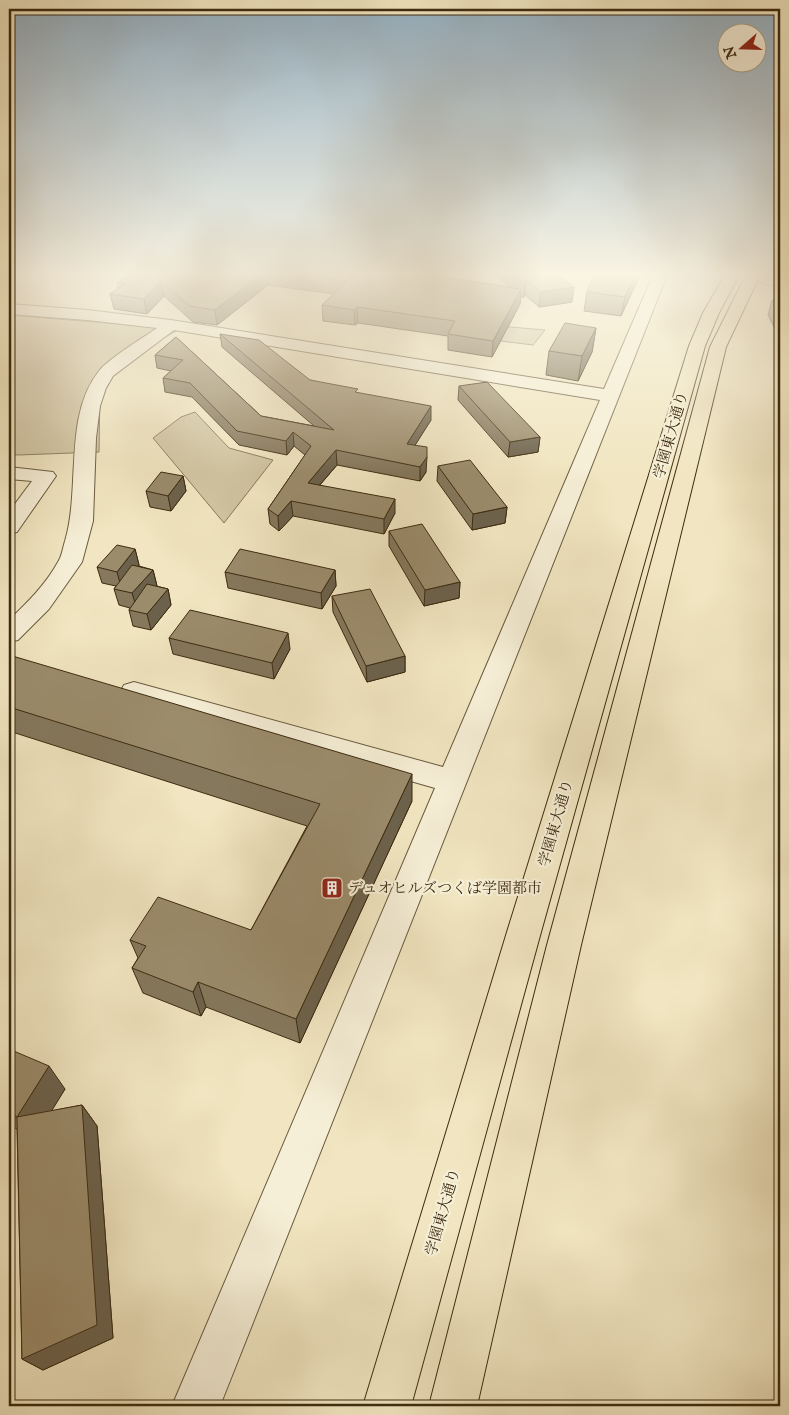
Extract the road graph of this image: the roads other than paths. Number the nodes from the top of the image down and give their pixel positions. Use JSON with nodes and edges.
{"nodes":[{"id":1,"x":149,"y":341,"type":"edge"},
{"id":2,"x":270,"y":341,"type":"edge"},
{"id":3,"x":633,"y":341,"type":"edge"},
{"id":4,"x":699,"y":341,"type":"edge"},
{"id":5,"x":721,"y":341,"type":"edge"},
{"id":6,"x":611,"y":396,"type":"junction"},
{"id":7,"x":9,"y":474,"type":"edge"},
{"id":8,"x":9,"y":527,"type":"edge"},
{"id":9,"x":9,"y":634,"type":"edge"},
{"id":10,"x":114,"y":687,"type":"edge"},
{"id":11,"x":452,"y":781,"type":"junction"},
{"id":12,"x":196,"y":1406,"type":"edge"},
{"id":13,"x":387,"y":1406,"type":"edge"},
{"id":14,"x":452,"y":1406,"type":"edge"}],
"edges":[{"from":1,"to":9,"type":"street"},
{"from":2,"to":6,"type":"street"},
{"from":3,"to":6,"type":"street"},
{"from":4,"to":13,"type":"main road","name":"学園東大通り"},
{"from":5,"to":14,"type":"main road","name":"学園東大通り"},
{"from":6,"to":11,"type":"street"},
{"from":7,"to":8,"type":"street"},
{"from":10,"to":11,"type":"street"},
{"from":11,"to":12,"type":"street"}]}
